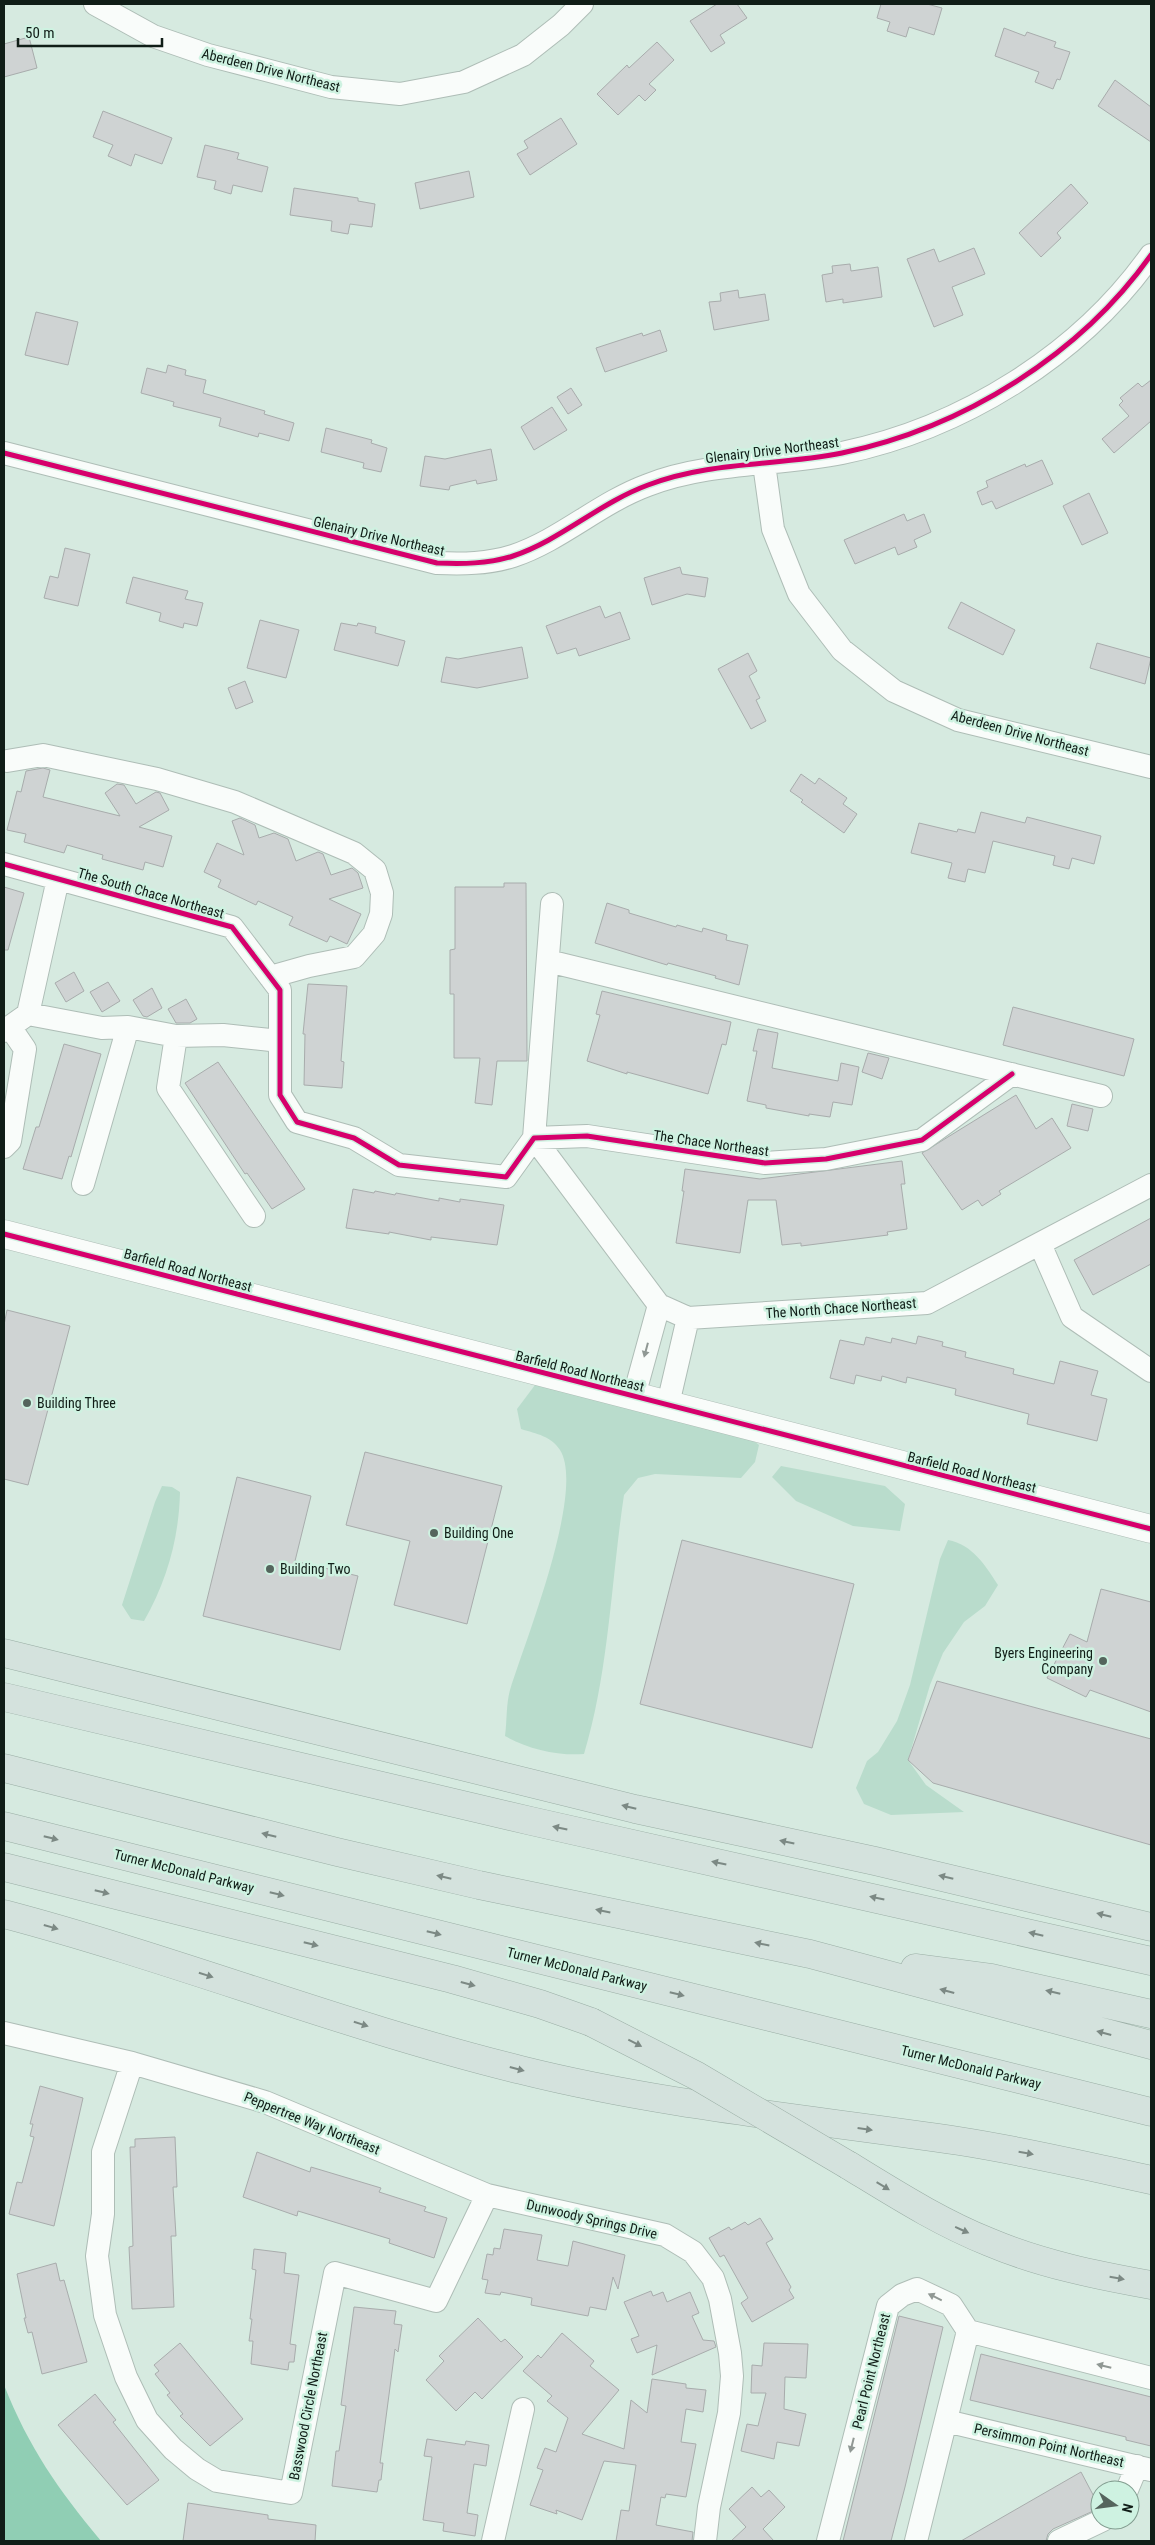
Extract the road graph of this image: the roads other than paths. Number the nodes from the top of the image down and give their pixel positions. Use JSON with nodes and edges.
{"nodes":[{"id":1,"x":95,"y":4,"type":"edge"},
{"id":2,"x":582,"y":4,"type":"edge"},
{"id":3,"x":1151,"y":255,"type":"edge"},
{"id":4,"x":4,"y":452,"type":"edge"},
{"id":5,"x":764,"y":464,"type":"junction"},
{"id":6,"x":5,"y":765,"type":"edge"},
{"id":7,"x":1151,"y":767,"type":"edge"},
{"id":8,"x":4,"y":864,"type":"edge"},
{"id":9,"x":58,"y":879,"type":"junction"},
{"id":10,"x":552,"y":904,"type":"dead end"},
{"id":11,"x":548,"y":961,"type":"junction"},
{"id":12,"x":270,"y":977,"type":"junction"},
{"id":13,"x":28,"y":1014,"type":"junction"},
{"id":14,"x":128,"y":1027,"type":"junction"},
{"id":15,"x":7,"y":1029,"type":"edge"},
{"id":16,"x":176,"y":1036,"type":"junction"},
{"id":17,"x":280,"y":1041,"type":"junction"},
{"id":18,"x":1012,"y":1074,"type":"junction"},
{"id":19,"x":1101,"y":1096,"type":"dead end"},
{"id":20,"x":534,"y":1138,"type":"junction"},
{"id":21,"x":4,"y":1147,"type":"edge"},
{"id":22,"x":83,"y":1184,"type":"dead end"},
{"id":23,"x":1151,"y":1185,"type":"edge"},
{"id":24,"x":254,"y":1216,"type":"dead end"},
{"id":25,"x":4,"y":1234,"type":"edge"},
{"id":26,"x":1049,"y":1239,"type":"junction"},
{"id":27,"x":659,"y":1304,"type":"junction"},
{"id":28,"x":688,"y":1318,"type":"junction"},
{"id":29,"x":1151,"y":1371,"type":"edge"},
{"id":30,"x":634,"y":1396,"type":"junction"},
{"id":31,"x":668,"y":1404,"type":"junction"},
{"id":32,"x":1151,"y":1529,"type":"edge"},
{"id":33,"x":4,"y":1654,"type":"edge"},
{"id":34,"x":4,"y":1697,"type":"edge"},
{"id":35,"x":4,"y":1768,"type":"edge"},
{"id":36,"x":4,"y":1826,"type":"edge"},
{"id":37,"x":4,"y":1867,"type":"edge"},
{"id":38,"x":4,"y":1914,"type":"edge"},
{"id":39,"x":1151,"y":1927,"type":"edge"},
{"id":40,"x":810,"y":1954,"type":"junction"},
{"id":41,"x":1151,"y":1961,"type":"edge"},
{"id":42,"x":1151,"y":2014,"type":"edge"},
{"id":43,"x":4,"y":2033,"type":"edge"},
{"id":44,"x":1151,"y":2046,"type":"edge"},
{"id":45,"x":132,"y":2063,"type":"junction"},
{"id":46,"x":1151,"y":2112,"type":"edge"},
{"id":47,"x":1151,"y":2180,"type":"edge"},
{"id":48,"x":487,"y":2195,"type":"junction"},
{"id":49,"x":1151,"y":2285,"type":"edge"},
{"id":50,"x":968,"y":2331,"type":"junction"},
{"id":51,"x":1151,"y":2378,"type":"edge"},
{"id":52,"x":523,"y":2409,"type":"dead end"},
{"id":53,"x":946,"y":2421,"type":"junction"},
{"id":54,"x":1144,"y":2468,"type":"edge"},
{"id":55,"x":1135,"y":2480,"type":"edge"},
{"id":56,"x":1090,"y":2526,"type":"edge"},
{"id":57,"x":493,"y":2541,"type":"edge"},
{"id":58,"x":706,"y":2541,"type":"edge"},
{"id":59,"x":828,"y":2541,"type":"edge"},
{"id":60,"x":916,"y":2541,"type":"edge"},
{"id":61,"x":1060,"y":2541,"type":"edge"}],
"edges":[{"from":1,"to":2,"type":"street","name":"Aberdeen Drive Northeast"},
{"from":3,"to":5,"type":"street","name":"Glenairy Drive Northeast"},
{"from":4,"to":5,"type":"street","name":"Glenairy Drive Northeast"},
{"from":5,"to":7,"type":"street","name":"Aberdeen Drive Northeast"},
{"from":6,"to":12,"type":"street"},
{"from":8,"to":9,"type":"street","name":"The South Chace Northeast"},
{"from":9,"to":12,"type":"street","name":"The South Chace Northeast"},
{"from":9,"to":13,"type":"street","name":"The South Chace Northeast"},
{"from":10,"to":11,"type":"street"},
{"from":11,"to":18,"type":"street"},
{"from":11,"to":20,"type":"street"},
{"from":12,"to":17,"type":"street","name":"The South Chace Northeast"},
{"from":13,"to":14,"type":"street"},
{"from":13,"to":15,"type":"street"},
{"from":14,"to":16,"type":"street"},
{"from":14,"to":22,"type":"street"},
{"from":15,"to":21,"type":"street"},
{"from":16,"to":17,"type":"street"},
{"from":16,"to":24,"type":"street"},
{"from":17,"to":20,"type":"street","name":"The South Chace Northeast"},
{"from":18,"to":19,"type":"street"},
{"from":18,"to":20,"type":"street","name":"The Chace Northeast"},
{"from":20,"to":27,"type":"street"},
{"from":23,"to":26,"type":"street"},
{"from":25,"to":30,"type":"street","name":"Barfield Road Northeast"},
{"from":26,"to":28,"type":"street","name":"The North Chace Northeast"},
{"from":26,"to":29,"type":"street"},
{"from":27,"to":28,"type":"street"},
{"from":27,"to":30,"type":"street","one_way":true},
{"from":28,"to":31,"type":"street"},
{"from":30,"to":31,"type":"street","name":"Barfield Road Northeast"},
{"from":31,"to":32,"type":"street","name":"Barfield Road Northeast"},
{"from":39,"to":33,"type":"highway","one_way":true},
{"from":41,"to":34,"type":"highway","one_way":true},
{"from":40,"to":35,"type":"highway","one_way":true},
{"from":36,"to":46,"type":"highway","name":"Turner McDonald Parkway","one_way":true},
{"from":37,"to":49,"type":"highway","one_way":true,"bridge":true},
{"from":38,"to":47,"type":"highway","one_way":true},
{"from":42,"to":40,"type":"highway","one_way":true},
{"from":44,"to":40,"type":"highway","one_way":true},
{"from":43,"to":45,"type":"street","name":"Peppertree Way Northeast"},
{"from":45,"to":48,"type":"street","name":"Peppertree Way Northeast"},
{"from":45,"to":48,"type":"street","name":"Basswood Circle Northeast"},
{"from":48,"to":58,"type":"street","name":"Dunwoody Springs Drive"},
{"from":51,"to":50,"type":"street","one_way":true},
{"from":50,"to":53,"type":"street"},
{"from":50,"to":59,"type":"street","name":"Pearl Point Northeast","one_way":true},
{"from":52,"to":57,"type":"street"},
{"from":53,"to":54,"type":"street","name":"Persimmon Point Northeast"},
{"from":53,"to":60,"type":"street"},
{"from":54,"to":55,"type":"street"},
{"from":56,"to":61,"type":"street"}]}
